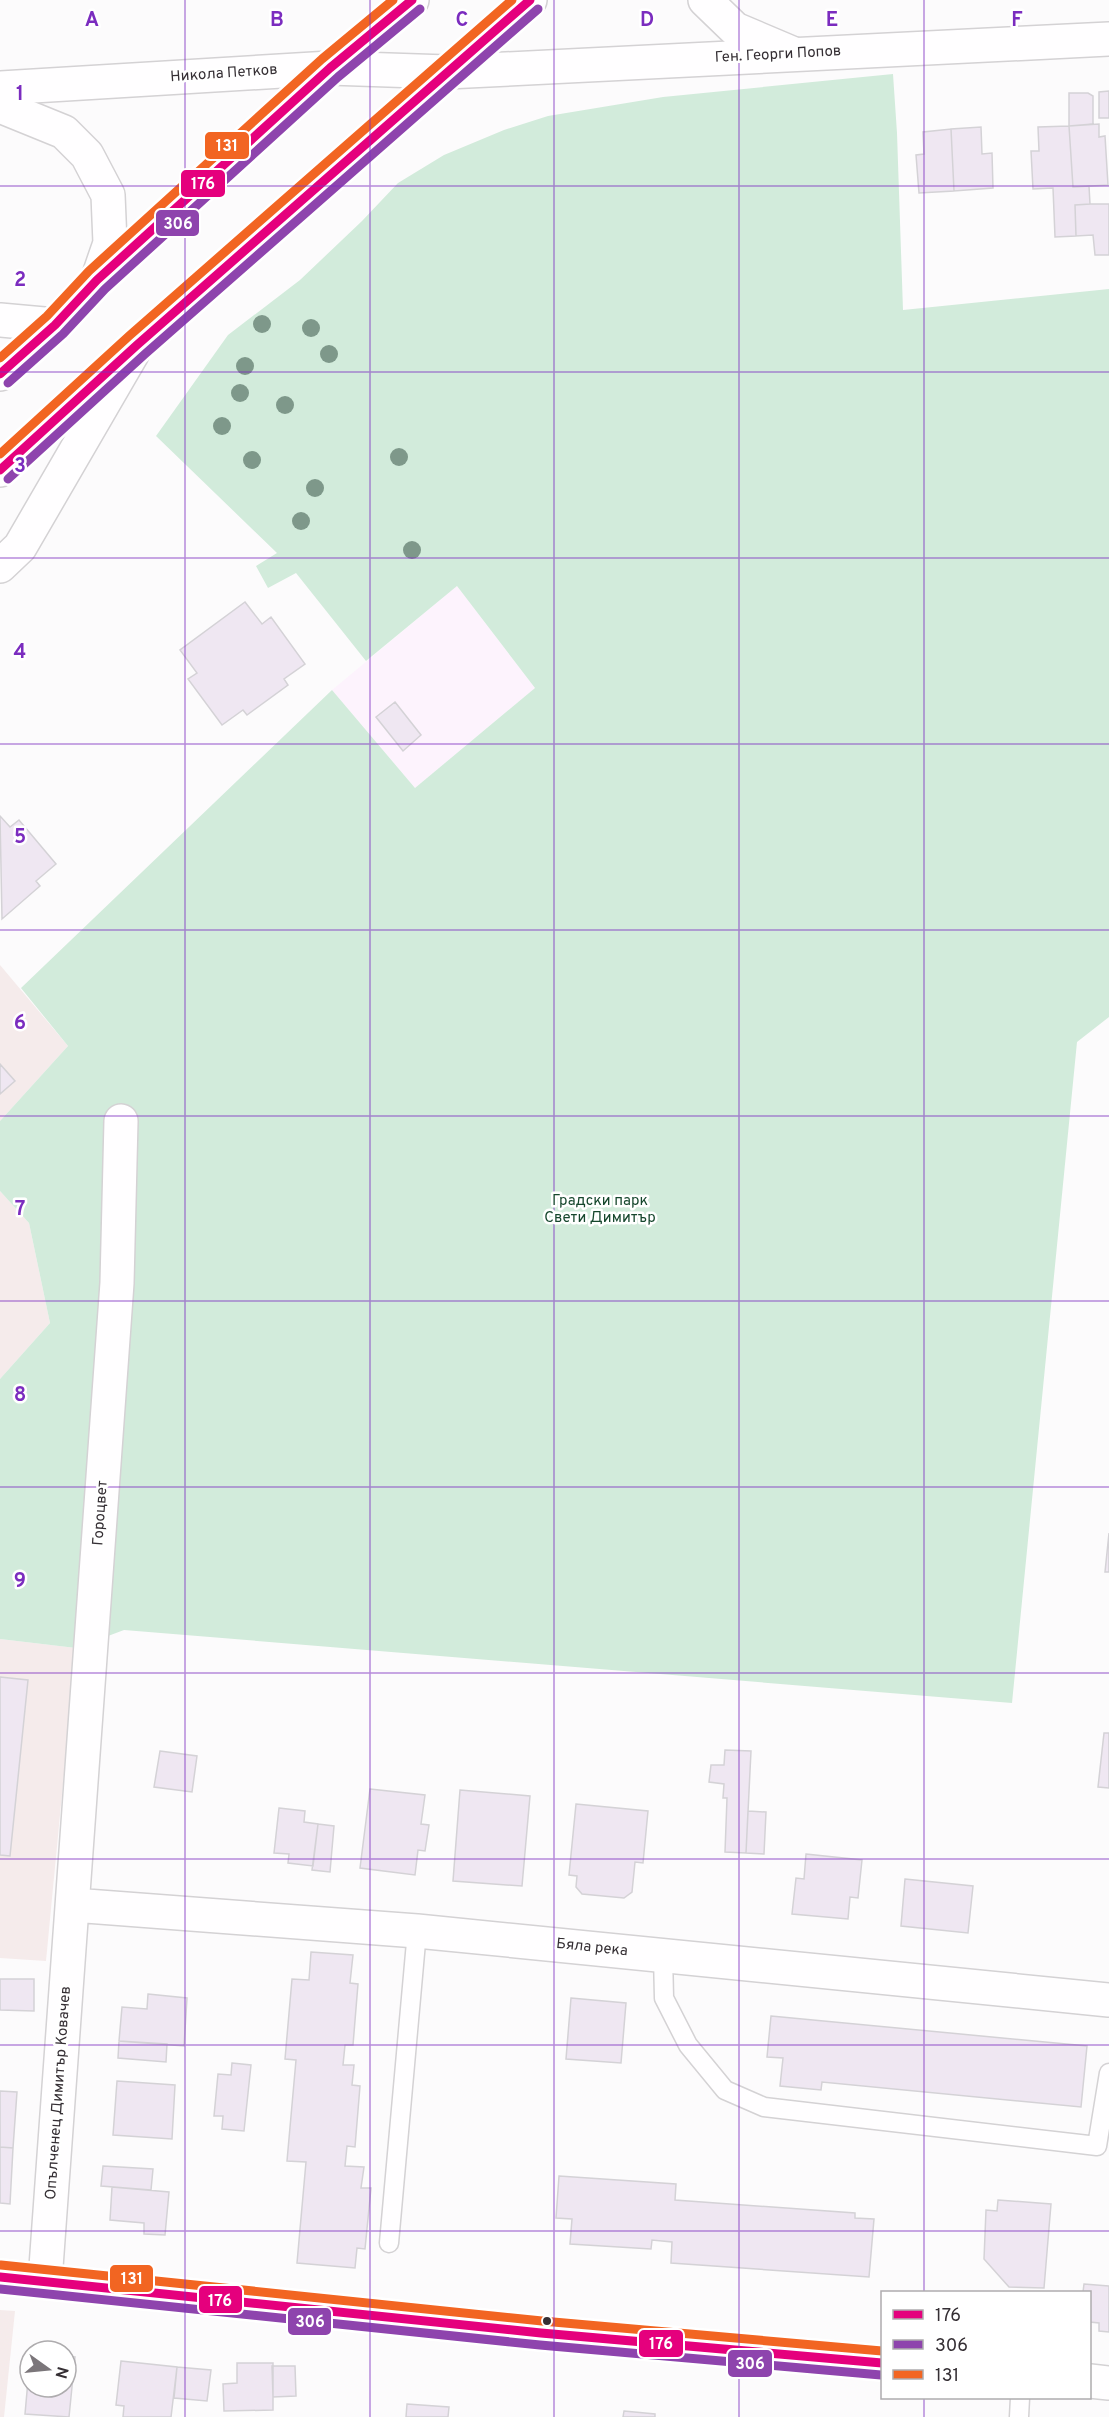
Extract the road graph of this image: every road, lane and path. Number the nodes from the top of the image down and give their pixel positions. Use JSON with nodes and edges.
{"nodes":[{"id":1,"x":412,"y":0,"type":"edge"},
{"id":2,"x":530,"y":0,"type":"edge"},
{"id":3,"x":705,"y":0,"type":"edge"},
{"id":4,"x":1109,"y":39,"type":"edge"},
{"id":5,"x":794,"y":54,"type":"junction"},
{"id":6,"x":330,"y":68,"type":"junction"},
{"id":7,"x":447,"y":72,"type":"junction"},
{"id":8,"x":0,"y":88,"type":"edge"},
{"id":9,"x":0,"y":106,"type":"edge"},
{"id":10,"x":97,"y":280,"type":"junction"},
{"id":11,"x":0,"y":320,"type":"edge"},
{"id":12,"x":55,"y":326,"type":"junction"},
{"id":13,"x":137,"y":345,"type":"junction"},
{"id":14,"x":0,"y":374,"type":"edge"},
{"id":15,"x":0,"y":470,"type":"edge"},
{"id":16,"x":0,"y":566,"type":"edge"},
{"id":17,"x":121,"y":1121,"type":"dead end"},
{"id":18,"x":74,"y":1905,"type":"junction"},
{"id":19,"x":417,"y":1931,"type":"junction"},
{"id":20,"x":663,"y":1955,"type":"junction"},
{"id":21,"x":1109,"y":2000,"type":"edge"},
{"id":22,"x":1109,"y":2073,"type":"edge"},
{"id":23,"x":390,"y":2243,"type":"dead end"},
{"id":24,"x":0,"y":2277,"type":"edge"},
{"id":25,"x":45,"y":2281,"type":"junction"},
{"id":26,"x":881,"y":2363,"type":"edge"},
{"id":27,"x":1091,"y":2381,"type":"edge"},
{"id":28,"x":1109,"y":2383,"type":"edge"},
{"id":29,"x":1020,"y":2399,"type":"edge"},
{"id":30,"x":1019,"y":2417,"type":"edge"}],
"edges":[{"from":1,"to":6,"type":"street"},
{"from":2,"to":7,"type":"street"},
{"from":3,"to":5,"type":"street"},
{"from":4,"to":5,"type":"street","name":"Ген. Георги Попов"},
{"from":5,"to":7,"type":"street","name":"Ген. Георги Попов"},
{"from":6,"to":7,"type":"street","name":"Никола Петков"},
{"from":6,"to":8,"type":"street","name":"Никола Петков"},
{"from":6,"to":10,"type":"street"},
{"from":7,"to":13,"type":"street"},
{"from":9,"to":10,"type":"street"},
{"from":10,"to":12,"type":"street"},
{"from":11,"to":12,"type":"street"},
{"from":12,"to":14,"type":"street"},
{"from":13,"to":15,"type":"street"},
{"from":13,"to":16,"type":"street"},
{"from":17,"to":18,"type":"street","name":"Гороцвет"},
{"from":18,"to":19,"type":"street","name":"Бяла река"},
{"from":18,"to":25,"type":"street","name":"Опълченец Димитър Ковачев"},
{"from":19,"to":20,"type":"street","name":"Бяла река"},
{"from":19,"to":23,"type":"lane"},
{"from":20,"to":21,"type":"street","name":"Бяла река"},
{"from":20,"to":22,"type":"lane"},
{"from":24,"to":25,"type":"street"},
{"from":25,"to":26,"type":"street"},
{"from":27,"to":28,"type":"street"},
{"from":29,"to":30,"type":"lane"}]}
